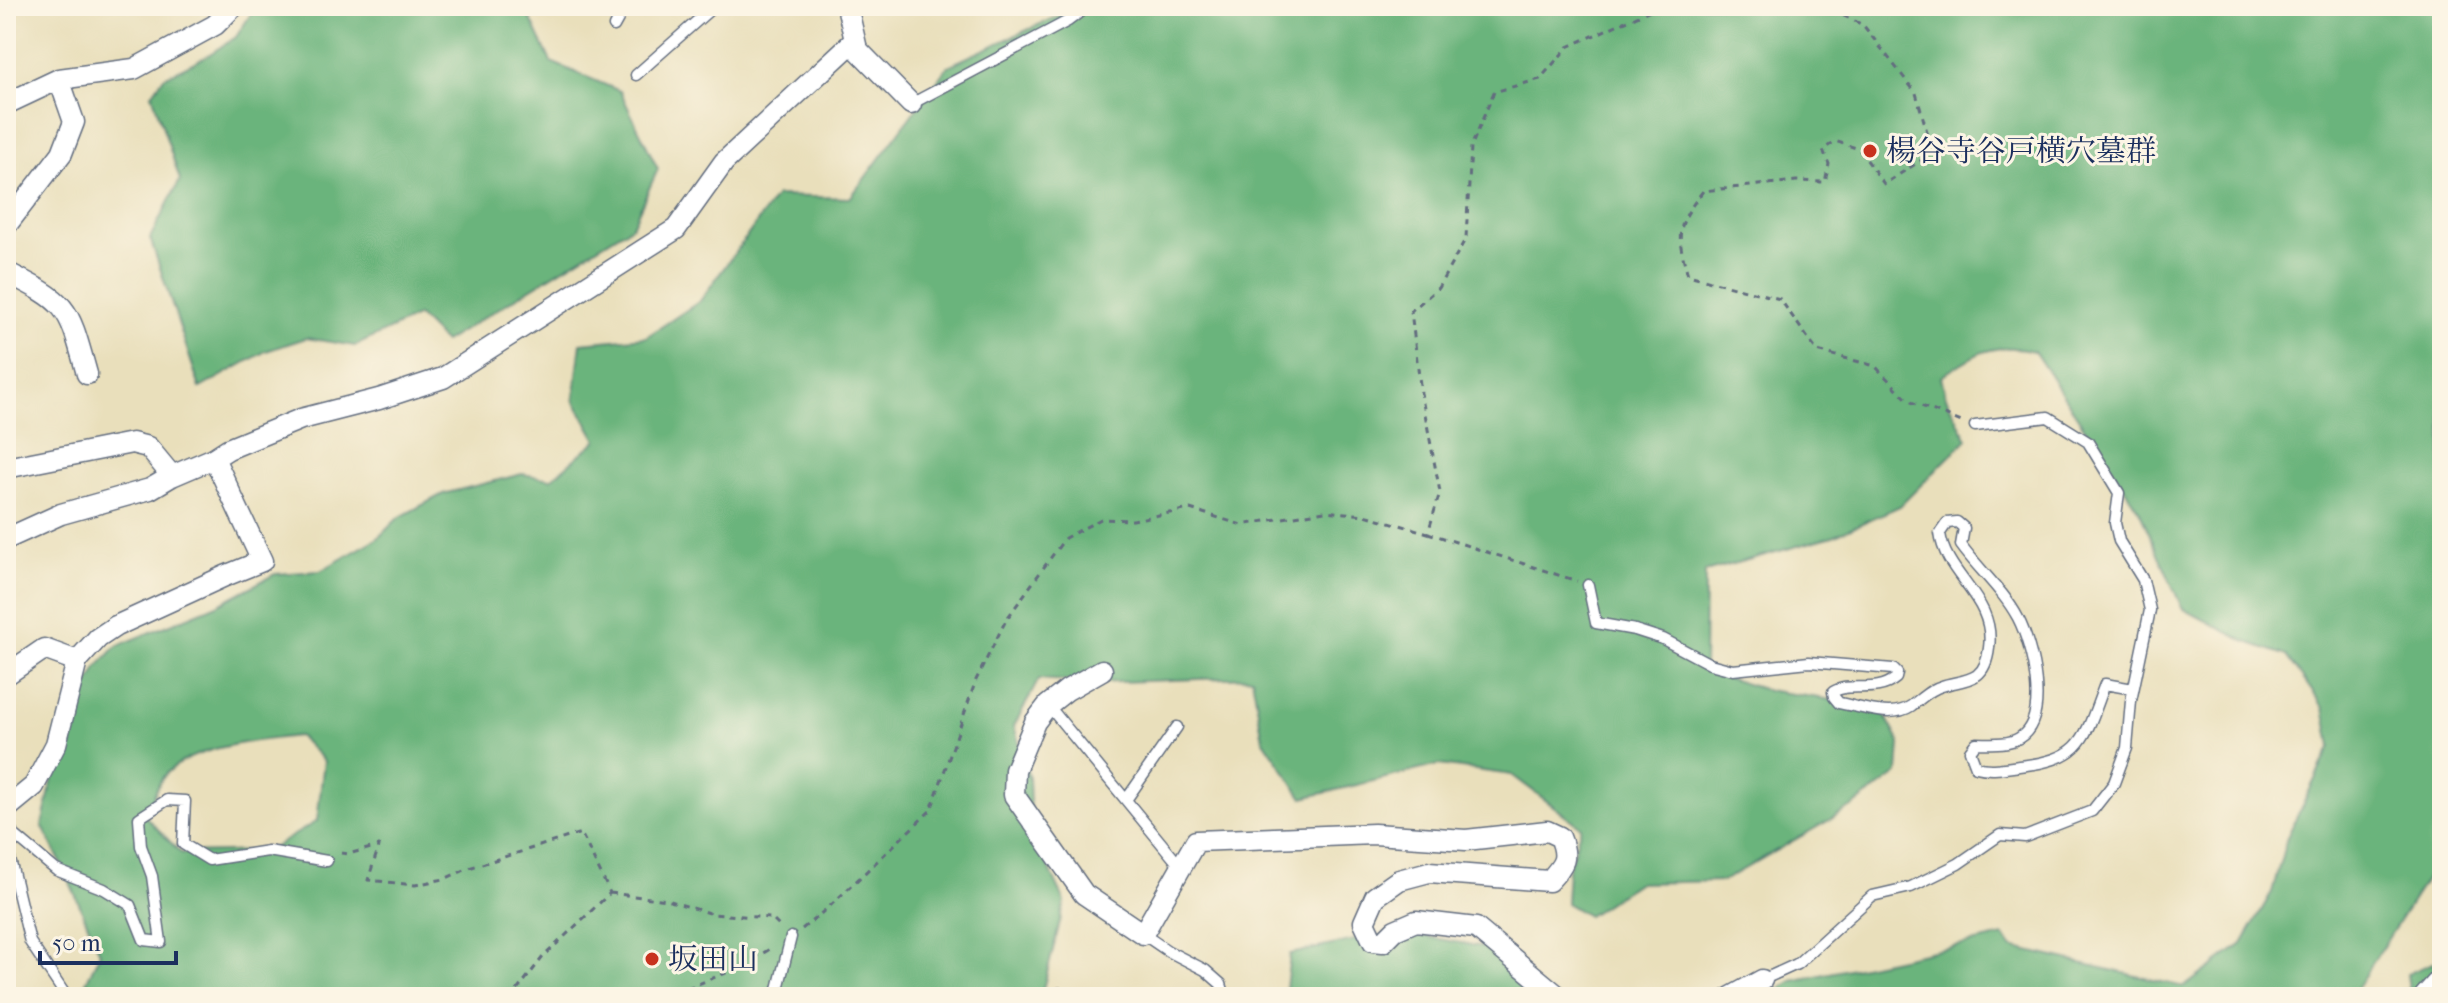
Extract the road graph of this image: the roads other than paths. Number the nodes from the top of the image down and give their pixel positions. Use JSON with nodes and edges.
{"nodes":[{"id":1,"x":234,"y":6,"type":"edge"},
{"id":2,"x":625,"y":6,"type":"edge"},
{"id":3,"x":714,"y":6,"type":"edge"},
{"id":4,"x":847,"y":6,"type":"edge"},
{"id":5,"x":1088,"y":6,"type":"edge"},
{"id":6,"x":614,"y":26,"type":"dead end"},
{"id":7,"x":854,"y":41,"type":"junction"},
{"id":8,"x":636,"y":75,"type":"dead end"},
{"id":9,"x":59,"y":79,"type":"junction"},
{"id":10,"x":6,"y":104,"type":"edge"},
{"id":11,"x":911,"y":104,"type":"joint"},
{"id":12,"x":6,"y":226,"type":"edge"},
{"id":13,"x":6,"y":272,"type":"edge"},
{"id":14,"x":87,"y":374,"type":"dead end"},
{"id":15,"x":1975,"y":426,"type":"road end"},
{"id":16,"x":214,"y":458,"type":"junction"},
{"id":17,"x":6,"y":468,"type":"edge"},
{"id":18,"x":172,"y":476,"type":"junction"},
{"id":19,"x":6,"y":539,"type":"edge"},
{"id":20,"x":1588,"y":585,"type":"road end"},
{"id":21,"x":77,"y":661,"type":"junction"},
{"id":22,"x":1102,"y":670,"type":"dead end"},
{"id":23,"x":6,"y":675,"type":"edge"},
{"id":24,"x":2133,"y":689,"type":"junction"},
{"id":25,"x":1048,"y":705,"type":"junction"},
{"id":26,"x":1177,"y":727,"type":"dead end"},
{"id":27,"x":1126,"y":800,"type":"junction"},
{"id":28,"x":6,"y":809,"type":"edge"},
{"id":29,"x":6,"y":828,"type":"edge"},
{"id":30,"x":6,"y":843,"type":"edge"},
{"id":31,"x":327,"y":861,"type":"road end"},
{"id":32,"x":1180,"y":866,"type":"junction"},
{"id":33,"x":1143,"y":934,"type":"junction"},
{"id":34,"x":791,"y":937,"type":"road end"},
{"id":35,"x":2442,"y":977,"type":"edge"},
{"id":36,"x":1762,"y":980,"type":"joint"},
{"id":37,"x":64,"y":993,"type":"dead end"},
{"id":38,"x":776,"y":997,"type":"edge"},
{"id":39,"x":1225,"y":997,"type":"edge"},
{"id":40,"x":1559,"y":997,"type":"edge"},
{"id":41,"x":1731,"y":997,"type":"edge"},
{"id":42,"x":2424,"y":997,"type":"edge"}],
"edges":[{"from":1,"to":9,"type":"street"},
{"from":2,"to":6,"type":"lane"},
{"from":3,"to":8,"type":"lane"},
{"from":4,"to":7,"type":"street"},
{"from":5,"to":11,"type":"lane"},
{"from":7,"to":11,"type":"street"},
{"from":7,"to":16,"type":"street"},
{"from":9,"to":10,"type":"street"},
{"from":9,"to":12,"type":"street"},
{"from":13,"to":14,"type":"street"},
{"from":15,"to":24,"type":"lane"},
{"from":16,"to":18,"type":"street"},
{"from":16,"to":21,"type":"street"},
{"from":17,"to":18,"type":"street"},
{"from":18,"to":19,"type":"street"},
{"from":20,"to":24,"type":"lane"},
{"from":21,"to":23,"type":"street"},
{"from":21,"to":28,"type":"street"},
{"from":22,"to":25,"type":"street"},
{"from":24,"to":36,"type":"lane"},
{"from":25,"to":27,"type":"lane"},
{"from":25,"to":33,"type":"street"},
{"from":26,"to":27,"type":"lane"},
{"from":27,"to":32,"type":"lane"},
{"from":29,"to":31,"type":"lane"},
{"from":30,"to":37,"type":"lane"},
{"from":32,"to":33,"type":"street"},
{"from":32,"to":40,"type":"street"},
{"from":33,"to":39,"type":"lane"},
{"from":34,"to":38,"type":"lane"},
{"from":35,"to":42,"type":"street"},
{"from":36,"to":41,"type":"street"}]}
